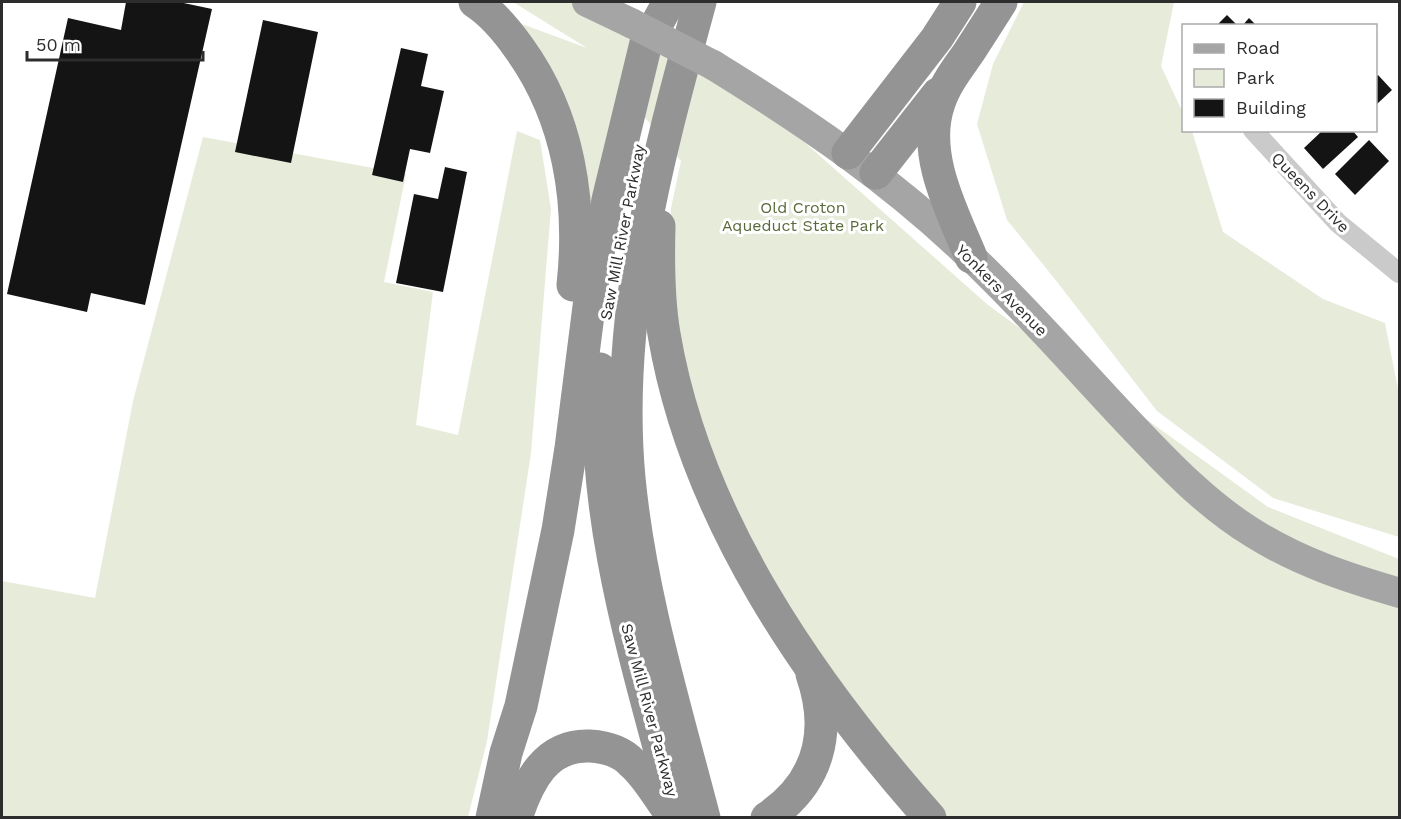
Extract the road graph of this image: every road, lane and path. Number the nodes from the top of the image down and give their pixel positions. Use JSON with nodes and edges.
{"nodes":[{"id":1,"x":475,"y":2,"type":"edge"},
{"id":2,"x":587,"y":2,"type":"edge"},
{"id":3,"x":960,"y":2,"type":"edge"},
{"id":4,"x":1002,"y":2,"type":"edge"},
{"id":5,"x":689,"y":4,"type":"edge"},
{"id":6,"x":962,"y":62,"type":"junction"},
{"id":7,"x":1255,"y":132,"type":"edge"},
{"id":8,"x":661,"y":153,"type":"junction"},
{"id":9,"x":848,"y":153,"type":"junction"},
{"id":10,"x":876,"y":173,"type":"junction"},
{"id":11,"x":971,"y":256,"type":"junction"},
{"id":12,"x":1400,"y":268,"type":"edge"},
{"id":13,"x":1399,"y":273,"type":"edge"},
{"id":14,"x":1400,"y":593,"type":"edge"},
{"id":15,"x":809,"y":663,"type":"junction"},
{"id":16,"x":506,"y":753,"type":"junction"},
{"id":17,"x":492,"y":818,"type":"edge"},
{"id":18,"x":516,"y":818,"type":"edge"},
{"id":19,"x":676,"y":818,"type":"edge"},
{"id":20,"x":704,"y":818,"type":"edge"},
{"id":21,"x":767,"y":818,"type":"edge"},
{"id":22,"x":930,"y":818,"type":"edge"}],
"edges":[{"from":1,"to":16,"type":"highway"},
{"from":2,"to":9,"type":"main road","name":"Yonkers Avenue","bridge":true},
{"from":3,"to":9,"type":"highway"},
{"from":4,"to":6,"type":"highway"},
{"from":5,"to":8,"type":"highway","name":"Saw Mill River Parkway"},
{"from":5,"to":16,"type":"highway"},
{"from":5,"to":19,"type":"highway","name":"Saw Mill River Parkway"},
{"from":6,"to":10,"type":"highway"},
{"from":6,"to":11,"type":"highway"},
{"from":7,"to":13,"type":"street","name":"Queens Drive"},
{"from":8,"to":15,"type":"highway"},
{"from":8,"to":20,"type":"highway","name":"Saw Mill River Parkway"},
{"from":9,"to":10,"type":"main road","name":"Yonkers Avenue"},
{"from":10,"to":11,"type":"main road","name":"Yonkers Avenue"},
{"from":11,"to":14,"type":"main road","name":"Yonkers Avenue"},
{"from":12,"to":13,"type":"street"},
{"from":15,"to":21,"type":"highway"},
{"from":15,"to":22,"type":"highway"},
{"from":16,"to":17,"type":"highway"},
{"from":18,"to":19,"type":"highway"}]}
